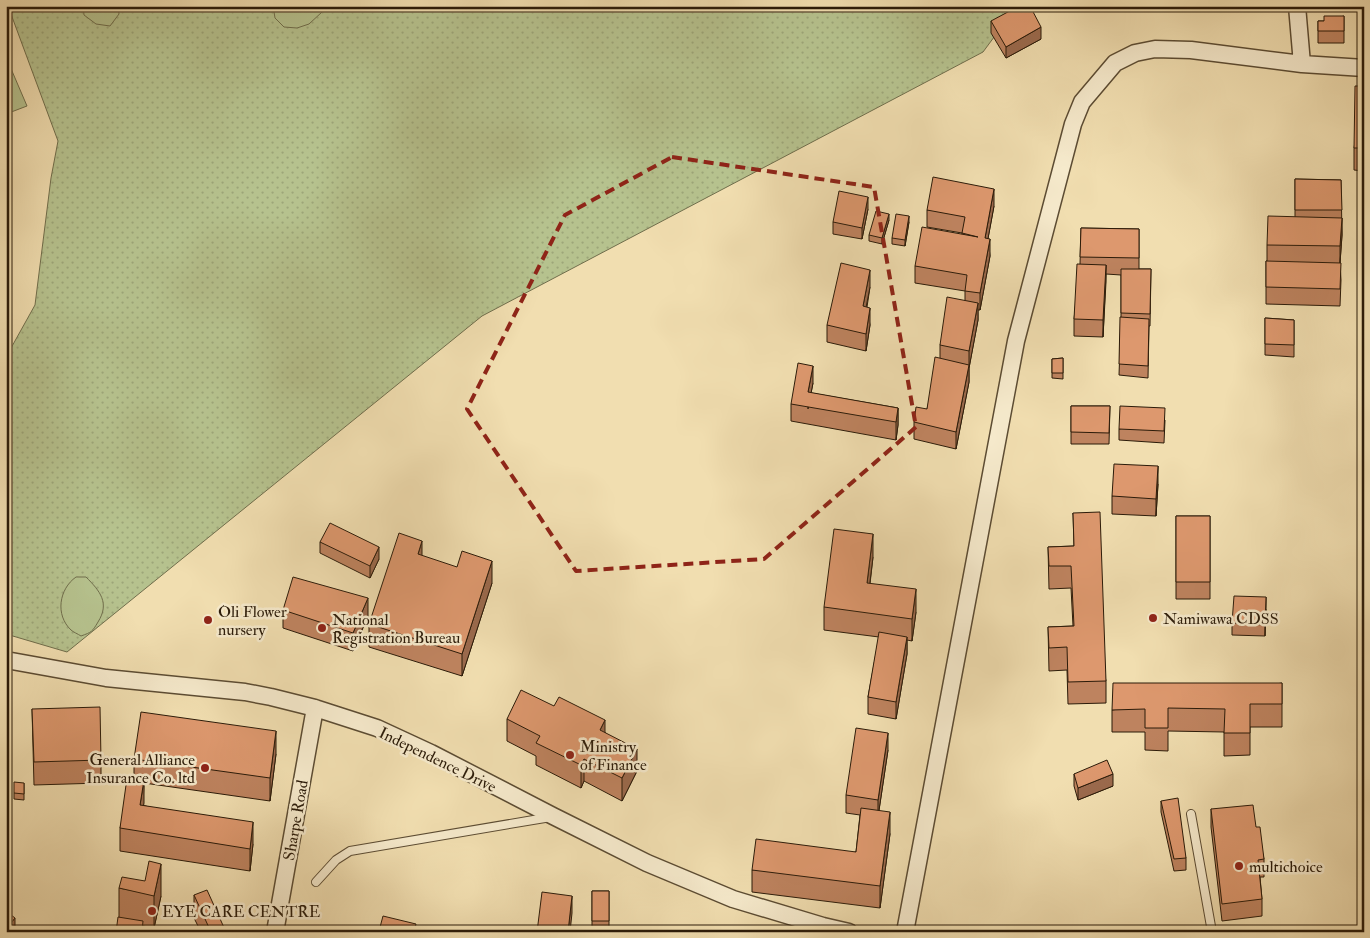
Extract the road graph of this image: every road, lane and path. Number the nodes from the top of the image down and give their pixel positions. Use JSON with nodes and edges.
{"nodes":[{"id":1,"x":1297,"y":6,"type":"edge"},
{"id":2,"x":1302,"y":64,"type":"junction"},
{"id":3,"x":1364,"y":68,"type":"edge"},
{"id":4,"x":6,"y":660,"type":"edge"},
{"id":5,"x":315,"y":708,"type":"junction"},
{"id":6,"x":1191,"y":814,"type":"dead end"},
{"id":7,"x":552,"y":816,"type":"junction"},
{"id":8,"x":316,"y":882,"type":"dead end"},
{"id":9,"x":275,"y":932,"type":"edge"},
{"id":10,"x":849,"y":932,"type":"edge"},
{"id":11,"x":905,"y":932,"type":"edge"},
{"id":12,"x":1212,"y":932,"type":"edge"}],
"edges":[{"from":1,"to":2,"type":"street"},
{"from":2,"to":3,"type":"street"},
{"from":2,"to":11,"type":"street"},
{"from":4,"to":5,"type":"street","name":"Independence Drive"},
{"from":5,"to":7,"type":"street","name":"Independence Drive"},
{"from":5,"to":9,"type":"street","name":"Sharpe Road"},
{"from":6,"to":12,"type":"lane"},
{"from":7,"to":8,"type":"lane"},
{"from":7,"to":10,"type":"street","name":"Independence Drive"}]}
